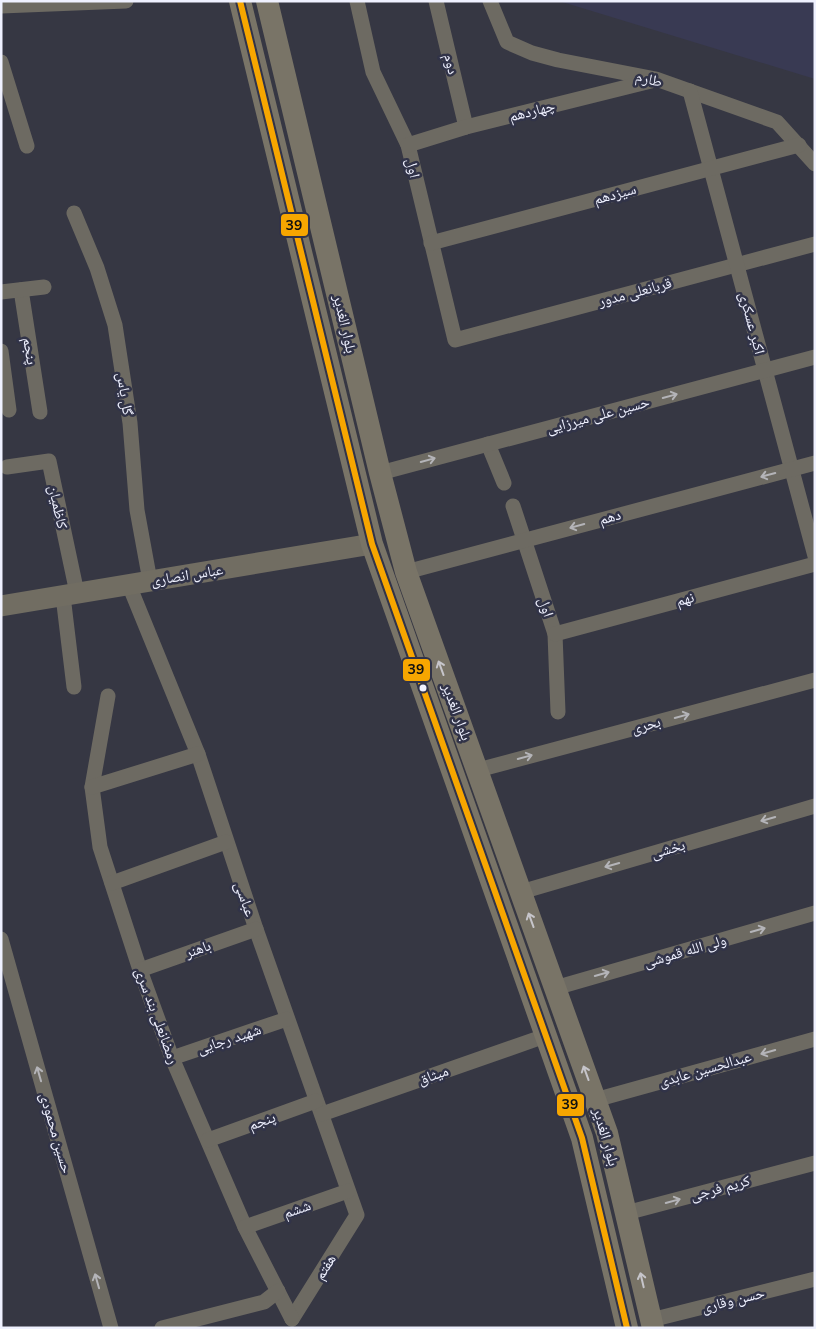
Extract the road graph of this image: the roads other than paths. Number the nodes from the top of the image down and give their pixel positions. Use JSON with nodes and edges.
{"nodes":[{"id":1,"x":126,"y":1,"type":"edge"},
{"id":2,"x":240,"y":1,"type":"edge"},
{"id":3,"x":267,"y":1,"type":"edge"},
{"id":4,"x":357,"y":1,"type":"edge"},
{"id":5,"x":436,"y":1,"type":"edge"},
{"id":6,"x":490,"y":1,"type":"edge"},
{"id":7,"x":74,"y":2,"type":"edge"},
{"id":8,"x":1,"y":6,"type":"edge"},
{"id":9,"x":1,"y":62,"type":"edge"},
{"id":10,"x":656,"y":79,"type":"junction"},
{"id":11,"x":690,"y":91,"type":"junction"},
{"id":12,"x":466,"y":128,"type":"junction"},
{"id":13,"x":408,"y":145,"type":"junction"},
{"id":14,"x":799,"y":145,"type":"junction"},
{"id":15,"x":27,"y":146,"type":"dead end"},
{"id":16,"x":815,"y":164,"type":"edge"},
{"id":17,"x":711,"y":168,"type":"junction"},
{"id":18,"x":74,"y":213,"type":"dead end"},
{"id":19,"x":431,"y":243,"type":"junction"},
{"id":20,"x":815,"y":244,"type":"edge"},
{"id":21,"x":737,"y":265,"type":"junction"},
{"id":22,"x":44,"y":287,"type":"dead end"},
{"id":23,"x":21,"y":290,"type":"junction"},
{"id":24,"x":1,"y":292,"type":"edge"},
{"id":25,"x":455,"y":340,"type":"joint"},
{"id":26,"x":1,"y":351,"type":"edge"},
{"id":27,"x":815,"y":357,"type":"edge"},
{"id":28,"x":765,"y":370,"type":"junction"},
{"id":29,"x":9,"y":410,"type":"dead end"},
{"id":30,"x":40,"y":412,"type":"dead end"},
{"id":31,"x":488,"y":444,"type":"junction"},
{"id":32,"x":815,"y":462,"type":"edge"},
{"id":33,"x":7,"y":467,"type":"dead end"},
{"id":34,"x":792,"y":469,"type":"junction"},
{"id":35,"x":380,"y":473,"type":"junction"},
{"id":36,"x":504,"y":483,"type":"dead end"},
{"id":37,"x":513,"y":506,"type":"dead end"},
{"id":38,"x":524,"y":540,"type":"junction"},
{"id":39,"x":372,"y":544,"type":"junction"},
{"id":40,"x":815,"y":556,"type":"edge"},
{"id":41,"x":815,"y":564,"type":"edge"},
{"id":42,"x":406,"y":572,"type":"junction"},
{"id":43,"x":150,"y":581,"type":"junction"},
{"id":44,"x":129,"y":584,"type":"junction"},
{"id":45,"x":70,"y":594,"type":"junction"},
{"id":46,"x":1,"y":606,"type":"edge"},
{"id":47,"x":555,"y":634,"type":"junction"},
{"id":48,"x":815,"y":680,"type":"edge"},
{"id":49,"x":74,"y":687,"type":"dead end"},
{"id":50,"x":108,"y":696,"type":"dead end"},
{"id":51,"x":558,"y":712,"type":"dead end"},
{"id":52,"x":198,"y":754,"type":"junction"},
{"id":53,"x":478,"y":770,"type":"junction"},
{"id":54,"x":92,"y":787,"type":"junction"},
{"id":55,"x":815,"y":806,"type":"edge"},
{"id":56,"x":226,"y":842,"type":"junction"},
{"id":57,"x":112,"y":883,"type":"junction"},
{"id":58,"x":521,"y":892,"type":"junction"},
{"id":59,"x":815,"y":914,"type":"edge"},
{"id":60,"x":256,"y":929,"type":"junction"},
{"id":61,"x":1,"y":939,"type":"edge"},
{"id":62,"x":140,"y":970,"type":"junction"},
{"id":63,"x":555,"y":988,"type":"junction"},
{"id":64,"x":287,"y":1020,"type":"junction"},
{"id":65,"x":545,"y":1036,"type":"junction"},
{"id":66,"x":815,"y":1038,"type":"edge"},
{"id":67,"x":172,"y":1058,"type":"junction"},
{"id":68,"x":595,"y":1100,"type":"junction"},
{"id":69,"x":319,"y":1107,"type":"junction"},
{"id":70,"x":208,"y":1140,"type":"junction"},
{"id":71,"x":815,"y":1163,"type":"edge"},
{"id":72,"x":348,"y":1191,"type":"junction"},
{"id":73,"x":626,"y":1213,"type":"junction"},
{"id":74,"x":357,"y":1215,"type":"joint"},
{"id":75,"x":245,"y":1227,"type":"junction"},
{"id":76,"x":815,"y":1279,"type":"edge"},
{"id":77,"x":278,"y":1290,"type":"junction"},
{"id":78,"x":292,"y":1319,"type":"joint"},
{"id":79,"x":652,"y":1324,"type":"edge"},
{"id":80,"x":111,"y":1328,"type":"edge"},
{"id":81,"x":162,"y":1328,"type":"edge"},
{"id":82,"x":627,"y":1328,"type":"edge"}],
"edges":[{"from":1,"to":7,"type":"street"},
{"from":2,"to":39,"type":"main road","name":"بلوار الغدیر"},
{"from":3,"to":35,"type":"main road","name":"بلوار الغدیر"},
{"from":4,"to":13,"type":"street","name":"اول"},
{"from":5,"to":12,"type":"street","name":"دوم"},
{"from":6,"to":10,"type":"street","name":"طارم"},
{"from":7,"to":8,"type":"street"},
{"from":9,"to":15,"type":"street"},
{"from":10,"to":11,"type":"street","name":"طارم"},
{"from":10,"to":12,"type":"street","name":"چهاردهم"},
{"from":11,"to":14,"type":"street","name":"طارم"},
{"from":11,"to":17,"type":"street","name":"اکبر عسکری"},
{"from":12,"to":13,"type":"street","name":"چهاردهم"},
{"from":13,"to":19,"type":"street","name":"اول"},
{"from":14,"to":16,"type":"street","name":"طارم"},
{"from":14,"to":17,"type":"street","name":"سیزدهم"},
{"from":17,"to":19,"type":"street","name":"سیزدهم"},
{"from":17,"to":21,"type":"street","name":"اکبر عسکری"},
{"from":18,"to":43,"type":"street","name":"گل یاس"},
{"from":19,"to":25,"type":"street","name":"اول"},
{"from":20,"to":21,"type":"street","name":"قربانعلی مدور"},
{"from":21,"to":25,"type":"street","name":"قربانعلی مدور"},
{"from":21,"to":28,"type":"street","name":"اکبر عسکری"},
{"from":22,"to":23,"type":"street"},
{"from":23,"to":24,"type":"street"},
{"from":23,"to":30,"type":"street","name":"پنجم"},
{"from":26,"to":29,"type":"street"},
{"from":27,"to":28,"type":"street","name":"حسین علی میرزایی"},
{"from":31,"to":28,"type":"street","name":"حسین علی میرزایی","one_way":true},
{"from":28,"to":34,"type":"street","name":"اکبر عسکری"},
{"from":35,"to":31,"type":"street","name":"حسین علی میرزایی","one_way":true},
{"from":31,"to":36,"type":"street"},
{"from":32,"to":34,"type":"street","name":"دهم"},
{"from":33,"to":45,"type":"street","name":"کاظمیان"},
{"from":34,"to":38,"type":"street","name":"دهم","one_way":true},
{"from":34,"to":40,"type":"street","name":"اکبر عسکری"},
{"from":35,"to":42,"type":"main road","name":"بلوار الغدیر"},
{"from":37,"to":38,"type":"street","name":"اول"},
{"from":38,"to":42,"type":"street","name":"دهم"},
{"from":38,"to":47,"type":"street","name":"اول"},
{"from":39,"to":43,"type":"street","name":"عباس انصاری"},
{"from":39,"to":65,"type":"main road","name":"بلوار الغدیر"},
{"from":41,"to":47,"type":"street","name":"نهم"},
{"from":53,"to":42,"type":"main road","name":"بلوار الغدیر","one_way":true},
{"from":43,"to":44,"type":"street","name":"عباس انصاری"},
{"from":44,"to":45,"type":"street","name":"عباس انصاری"},
{"from":44,"to":52,"type":"street","name":"عباسی"},
{"from":45,"to":46,"type":"street","name":"عباس انصاری"},
{"from":45,"to":49,"type":"street"},
{"from":47,"to":51,"type":"street","name":"اول"},
{"from":53,"to":48,"type":"street","name":"بحری","one_way":true},
{"from":50,"to":54,"type":"street","name":"رمضانعلی بند سری"},
{"from":52,"to":54,"type":"street"},
{"from":52,"to":56,"type":"street","name":"عباسی"},
{"from":53,"to":58,"type":"main road","name":"بلوار الغدیر"},
{"from":54,"to":57,"type":"street","name":"رمضانعلی بند سری"},
{"from":55,"to":58,"type":"street","name":"بخشی","one_way":true},
{"from":56,"to":57,"type":"street"},
{"from":56,"to":60,"type":"street","name":"عباسی"},
{"from":57,"to":62,"type":"street","name":"رمضانعلی بند سری"},
{"from":63,"to":58,"type":"main road","name":"بلوار الغدیر","one_way":true},
{"from":63,"to":59,"type":"street","name":"ولی الله قموشی","one_way":true},
{"from":60,"to":62,"type":"street","name":"باهنر"},
{"from":60,"to":64,"type":"street","name":"عباسی"},
{"from":80,"to":61,"type":"street","name":"حسین محمودی","one_way":true},
{"from":62,"to":67,"type":"street","name":"رمضانعلی بند سری"},
{"from":68,"to":63,"type":"main road","name":"بلوار الغدیر","one_way":true},
{"from":64,"to":67,"type":"street","name":"شهید رجایی"},
{"from":64,"to":69,"type":"street","name":"عباسی"},
{"from":65,"to":69,"type":"street","name":"میثاق"},
{"from":65,"to":82,"type":"main road","name":"بلوار الغدیر"},
{"from":66,"to":68,"type":"street","name":"عبدالحسین عابدی","one_way":true},
{"from":67,"to":70,"type":"street","name":"رمضانعلی بند سری"},
{"from":68,"to":73,"type":"main road","name":"بلوار الغدیر"},
{"from":69,"to":70,"type":"street","name":"پنجم"},
{"from":69,"to":72,"type":"street","name":"عباسی"},
{"from":70,"to":75,"type":"street","name":"رمضانعلی بند سری"},
{"from":73,"to":71,"type":"street","name":"کریم فرجی","one_way":true},
{"from":72,"to":74,"type":"street","name":"عباسی"},
{"from":72,"to":75,"type":"street","name":"ششم"},
{"from":79,"to":73,"type":"main road","name":"بلوار الغدیر","one_way":true},
{"from":74,"to":78,"type":"street","name":"هفتم"},
{"from":75,"to":77,"type":"street","name":"رمضانعلی بند سری"},
{"from":76,"to":79,"type":"street","name":"حسن وقاری"},
{"from":77,"to":78,"type":"street","name":"رمضانعلی بند سری"},
{"from":77,"to":81,"type":"street"}]}
